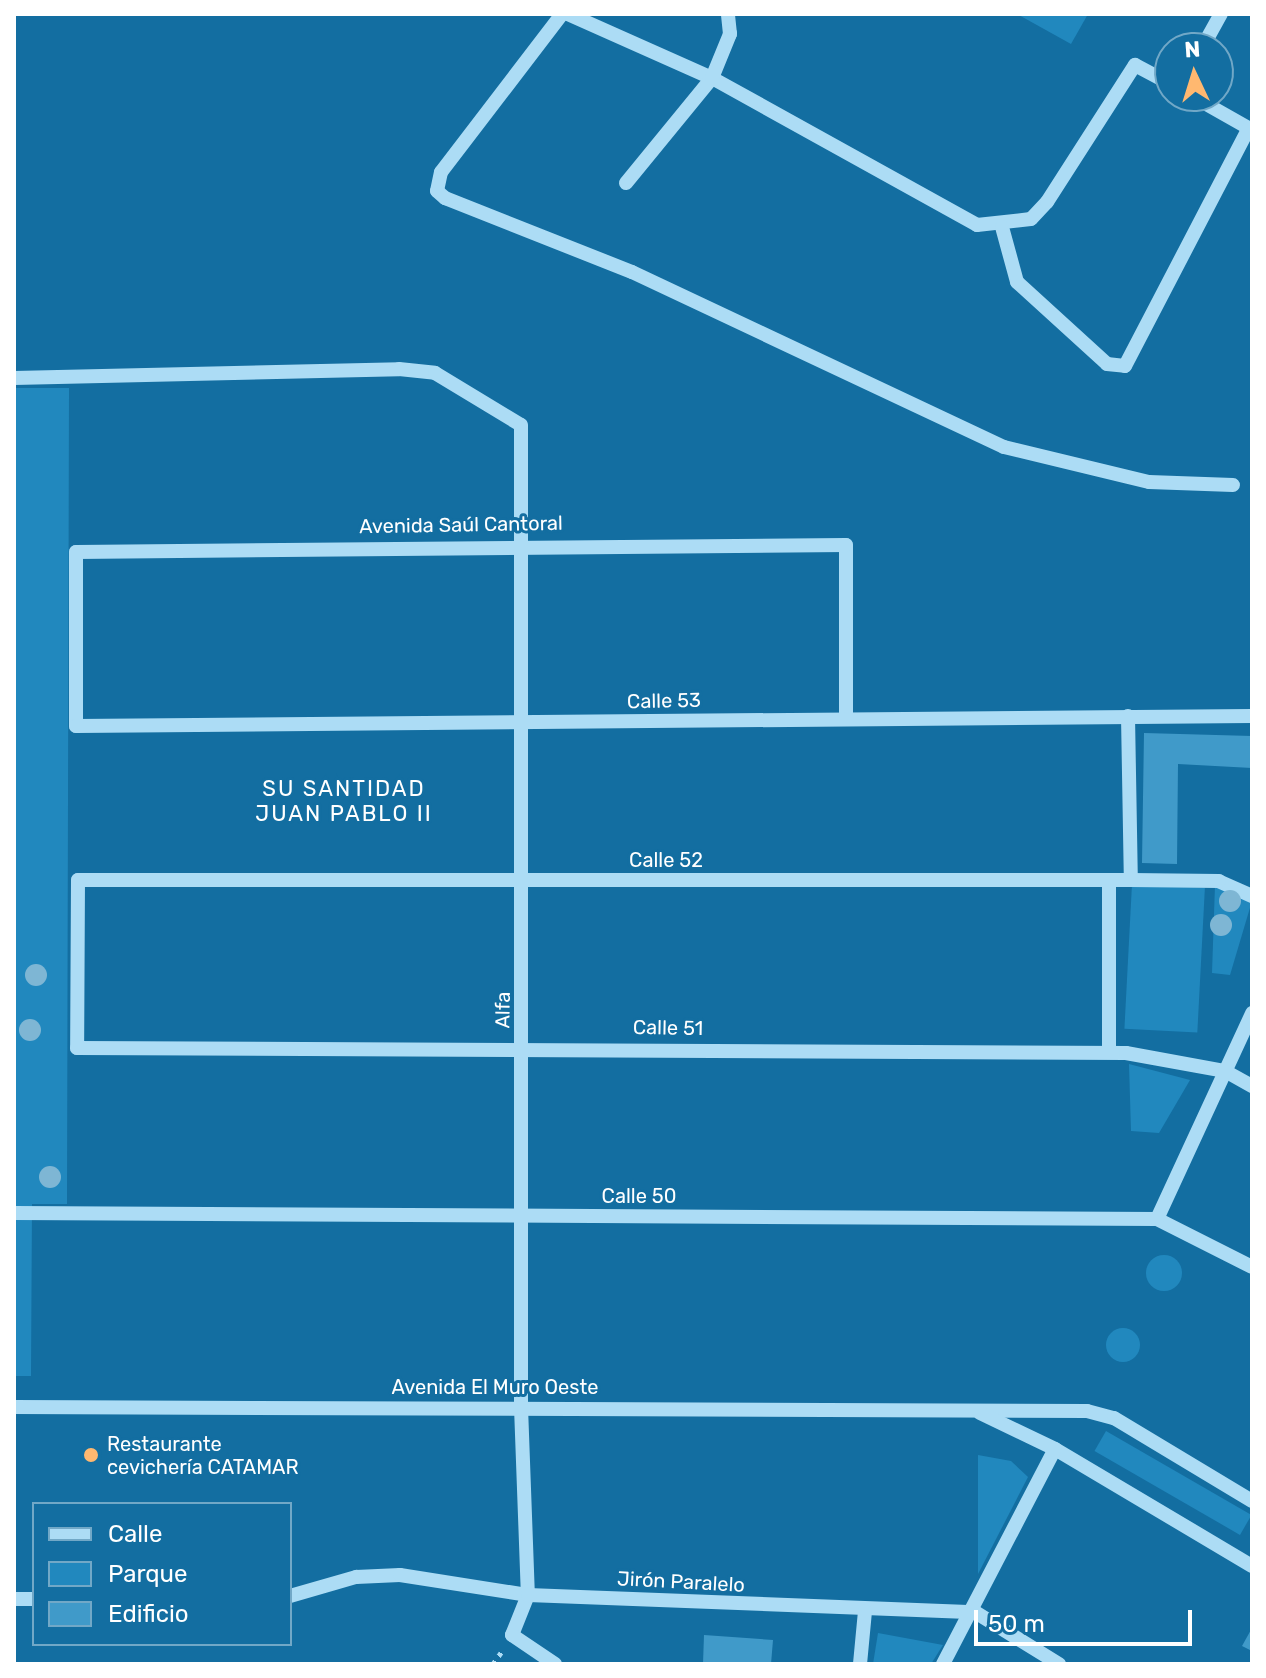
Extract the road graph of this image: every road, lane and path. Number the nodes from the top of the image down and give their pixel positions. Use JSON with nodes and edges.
{"nodes":[{"id":1,"x":565,"y":14,"type":"edge"},
{"id":2,"x":728,"y":14,"type":"edge"},
{"id":3,"x":1221,"y":14,"type":"edge"},
{"id":4,"x":1211,"y":32,"type":"edge"},
{"id":5,"x":1154,"y":75,"type":"edge"},
{"id":6,"x":712,"y":78,"type":"junction"},
{"id":7,"x":1220,"y":112,"type":"edge"},
{"id":8,"x":1250,"y":129,"type":"edge"},
{"id":9,"x":626,"y":183,"type":"dead end"},
{"id":10,"x":1002,"y":227,"type":"junction"},
{"id":11,"x":14,"y":378,"type":"edge"},
{"id":12,"x":1233,"y":485,"type":"dead end"},
{"id":13,"x":525,"y":544,"type":"junction"},
{"id":14,"x":1128,"y":716,"type":"junction"},
{"id":15,"x":1252,"y":716,"type":"edge"},
{"id":16,"x":846,"y":719,"type":"junction"},
{"id":17,"x":525,"y":722,"type":"junction"},
{"id":18,"x":76,"y":726,"type":"joint"},
{"id":19,"x":525,"y":880,"type":"junction"},
{"id":20,"x":1109,"y":880,"type":"junction"},
{"id":21,"x":1131,"y":880,"type":"junction"},
{"id":22,"x":1252,"y":896,"type":"edge"},
{"id":23,"x":1252,"y":1013,"type":"edge"},
{"id":24,"x":523,"y":1047,"type":"junction"},
{"id":25,"x":77,"y":1048,"type":"joint"},
{"id":26,"x":1109,"y":1052,"type":"junction"},
{"id":27,"x":1225,"y":1071,"type":"junction"},
{"id":28,"x":1252,"y":1086,"type":"edge"},
{"id":29,"x":14,"y":1213,"type":"edge"},
{"id":30,"x":524,"y":1215,"type":"junction"},
{"id":31,"x":1157,"y":1219,"type":"junction"},
{"id":32,"x":1252,"y":1267,"type":"edge"},
{"id":33,"x":14,"y":1407,"type":"edge"},
{"id":34,"x":521,"y":1407,"type":"junction"},
{"id":35,"x":976,"y":1411,"type":"junction"},
{"id":36,"x":1055,"y":1449,"type":"junction"},
{"id":37,"x":1252,"y":1501,"type":"edge"},
{"id":38,"x":1252,"y":1566,"type":"edge"},
{"id":39,"x":292,"y":1595,"type":"edge"},
{"id":40,"x":528,"y":1595,"type":"junction"},
{"id":41,"x":865,"y":1611,"type":"junction"},
{"id":42,"x":975,"y":1612,"type":"junction"},
{"id":43,"x":555,"y":1664,"type":"edge"},
{"id":44,"x":860,"y":1664,"type":"edge"},
{"id":45,"x":943,"y":1664,"type":"edge"},
{"id":46,"x":1059,"y":1664,"type":"edge"}],
"edges":[{"from":1,"to":6,"type":"street"},
{"from":1,"to":12,"type":"street"},
{"from":2,"to":6,"type":"street"},
{"from":3,"to":4,"type":"street"},
{"from":5,"to":10,"type":"street"},
{"from":6,"to":9,"type":"street"},
{"from":6,"to":10,"type":"street"},
{"from":7,"to":8,"type":"street"},
{"from":8,"to":10,"type":"street"},
{"from":11,"to":13,"type":"street","name":"Alfa"},
{"from":13,"to":16,"type":"street","name":"Avenida Saúl Cantoral"},
{"from":13,"to":17,"type":"street","name":"Alfa"},
{"from":13,"to":18,"type":"street","name":"Avenida Saúl Cantoral"},
{"from":14,"to":15,"type":"street","name":"Calle 53"},
{"from":14,"to":16,"type":"street","name":"Calle 53"},
{"from":14,"to":21,"type":"street"},
{"from":16,"to":17,"type":"street","name":"Calle 53"},
{"from":17,"to":18,"type":"street","name":"Calle 53"},
{"from":17,"to":19,"type":"street","name":"Alfa"},
{"from":19,"to":20,"type":"street","name":"Calle 52"},
{"from":19,"to":24,"type":"street","name":"Alfa"},
{"from":19,"to":25,"type":"street","name":"Calle 52"},
{"from":20,"to":21,"type":"street","name":"Calle 52"},
{"from":20,"to":26,"type":"street"},
{"from":21,"to":22,"type":"street","name":"Calle 52"},
{"from":23,"to":27,"type":"street"},
{"from":24,"to":25,"type":"street","name":"Calle 51"},
{"from":24,"to":26,"type":"street","name":"Calle 51"},
{"from":24,"to":30,"type":"street","name":"Alfa"},
{"from":26,"to":27,"type":"street","name":"Calle 51"},
{"from":27,"to":28,"type":"street","name":"Calle 51"},
{"from":27,"to":31,"type":"street"},
{"from":29,"to":30,"type":"street","name":"Calle 50"},
{"from":30,"to":31,"type":"street","name":"Calle 50"},
{"from":30,"to":34,"type":"street","name":"Alfa"},
{"from":31,"to":32,"type":"street","name":"Calle 50"},
{"from":33,"to":34,"type":"street","name":"Avenida El Muro Oeste"},
{"from":34,"to":35,"type":"street","name":"Avenida El Muro Oeste"},
{"from":34,"to":40,"type":"street","name":"Alfa"},
{"from":35,"to":36,"type":"street","name":"Avenida El Muro Oeste"},
{"from":35,"to":37,"type":"street","name":"Avenida El Muro Oeste"},
{"from":36,"to":38,"type":"street","name":"Avenida El Muro Oeste"},
{"from":36,"to":42,"type":"street"},
{"from":39,"to":40,"type":"street","name":"Jirón Paralelo"},
{"from":40,"to":41,"type":"street","name":"Jirón Paralelo"},
{"from":40,"to":43,"type":"street"},
{"from":41,"to":42,"type":"street","name":"Jirón Paralelo"},
{"from":41,"to":44,"type":"street"},
{"from":42,"to":45,"type":"street"},
{"from":42,"to":46,"type":"street"}]}
